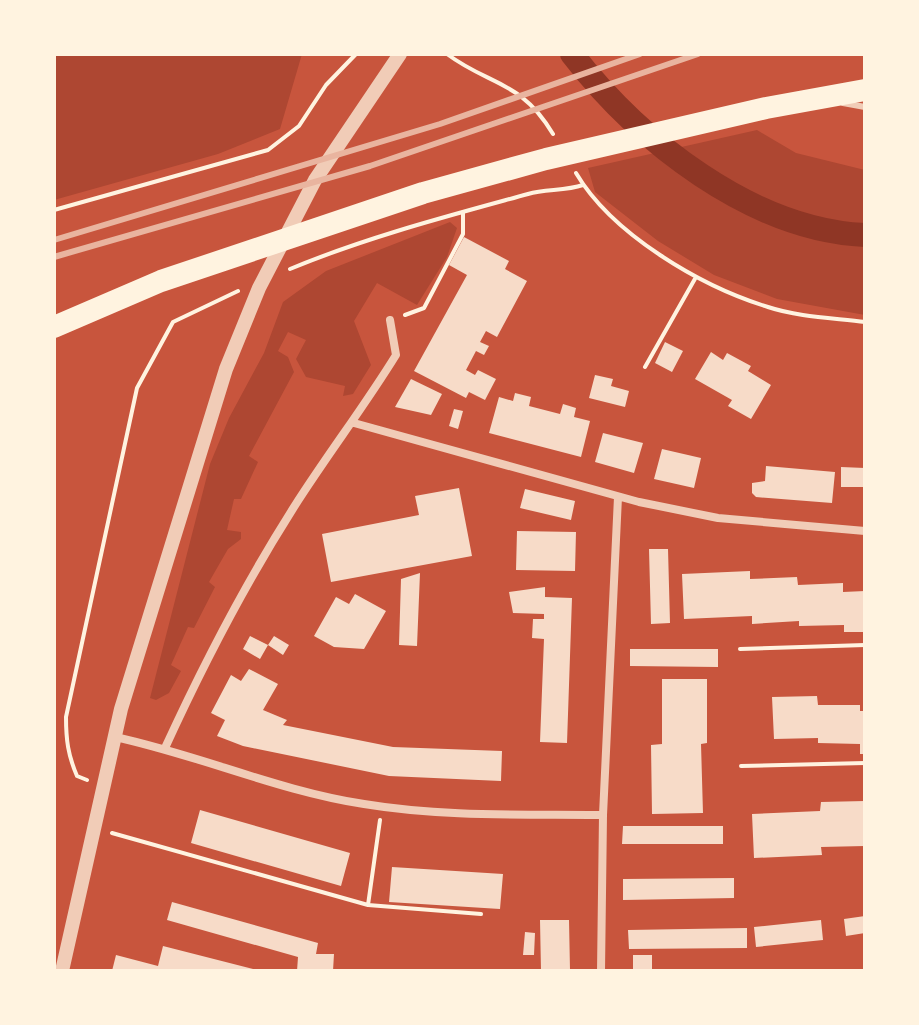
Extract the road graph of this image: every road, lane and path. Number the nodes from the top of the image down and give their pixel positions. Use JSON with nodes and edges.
{"nodes":[{"id":1,"x":356,"y":54,"type":"edge"},
{"id":2,"x":400,"y":54,"type":"edge"},
{"id":3,"x":447,"y":54,"type":"edge"},
{"id":4,"x":865,"y":90,"type":"edge"},
{"id":5,"x":816,"y":98,"type":"junction"},
{"id":6,"x":865,"y":107,"type":"edge"},
{"id":7,"x":554,"y":137,"type":"dead end"},
{"id":8,"x":569,"y":161,"type":"dead end"},
{"id":9,"x":583,"y":185,"type":"junction"},
{"id":10,"x":54,"y":210,"type":"edge"},
{"id":11,"x":696,"y":277,"type":"junction"},
{"id":12,"x":390,"y":320,"type":"joint"},
{"id":13,"x":865,"y":322,"type":"edge"},
{"id":14,"x":54,"y":327,"type":"edge"},
{"id":15,"x":645,"y":367,"type":"dead end"},
{"id":16,"x":354,"y":423,"type":"junction"},
{"id":17,"x":618,"y":497,"type":"junction"},
{"id":18,"x":865,"y":531,"type":"edge"},
{"id":19,"x":865,"y":645,"type":"edge"},
{"id":20,"x":740,"y":649,"type":"dead end"},
{"id":21,"x":115,"y":737,"type":"junction"},
{"id":22,"x":165,"y":748,"type":"junction"},
{"id":23,"x":865,"y":763,"type":"edge"},
{"id":24,"x":741,"y":766,"type":"dead end"},
{"id":25,"x":382,"y":806,"type":"junction"},
{"id":26,"x":603,"y":815,"type":"junction"},
{"id":27,"x":95,"y":828,"type":"junction"},
{"id":28,"x":368,"y":905,"type":"junction"},
{"id":29,"x":481,"y":914,"type":"dead end"},
{"id":30,"x":62,"y":971,"type":"edge"},
{"id":31,"x":601,"y":971,"type":"edge"}],
"edges":[{"from":1,"to":10,"type":"path"},
{"from":2,"to":21,"type":"street"},
{"from":3,"to":7,"type":"path"},
{"from":4,"to":5,"type":"highway"},
{"from":5,"to":6,"type":"lane"},
{"from":5,"to":14,"type":"highway"},
{"from":8,"to":9,"type":"path"},
{"from":9,"to":11,"type":"path"},
{"from":9,"to":12,"type":"path"},
{"from":11,"to":13,"type":"path"},
{"from":11,"to":15,"type":"path"},
{"from":12,"to":16,"type":"street"},
{"from":16,"to":17,"type":"street"},
{"from":16,"to":22,"type":"street"},
{"from":17,"to":18,"type":"street"},
{"from":17,"to":26,"type":"street"},
{"from":19,"to":20,"type":"path"},
{"from":21,"to":22,"type":"street"},
{"from":21,"to":27,"type":"street"},
{"from":22,"to":25,"type":"street"},
{"from":23,"to":24,"type":"path"},
{"from":25,"to":26,"type":"street"},
{"from":25,"to":28,"type":"path"},
{"from":26,"to":31,"type":"street"},
{"from":27,"to":28,"type":"path"},
{"from":27,"to":30,"type":"street"},
{"from":28,"to":29,"type":"path"}]}
